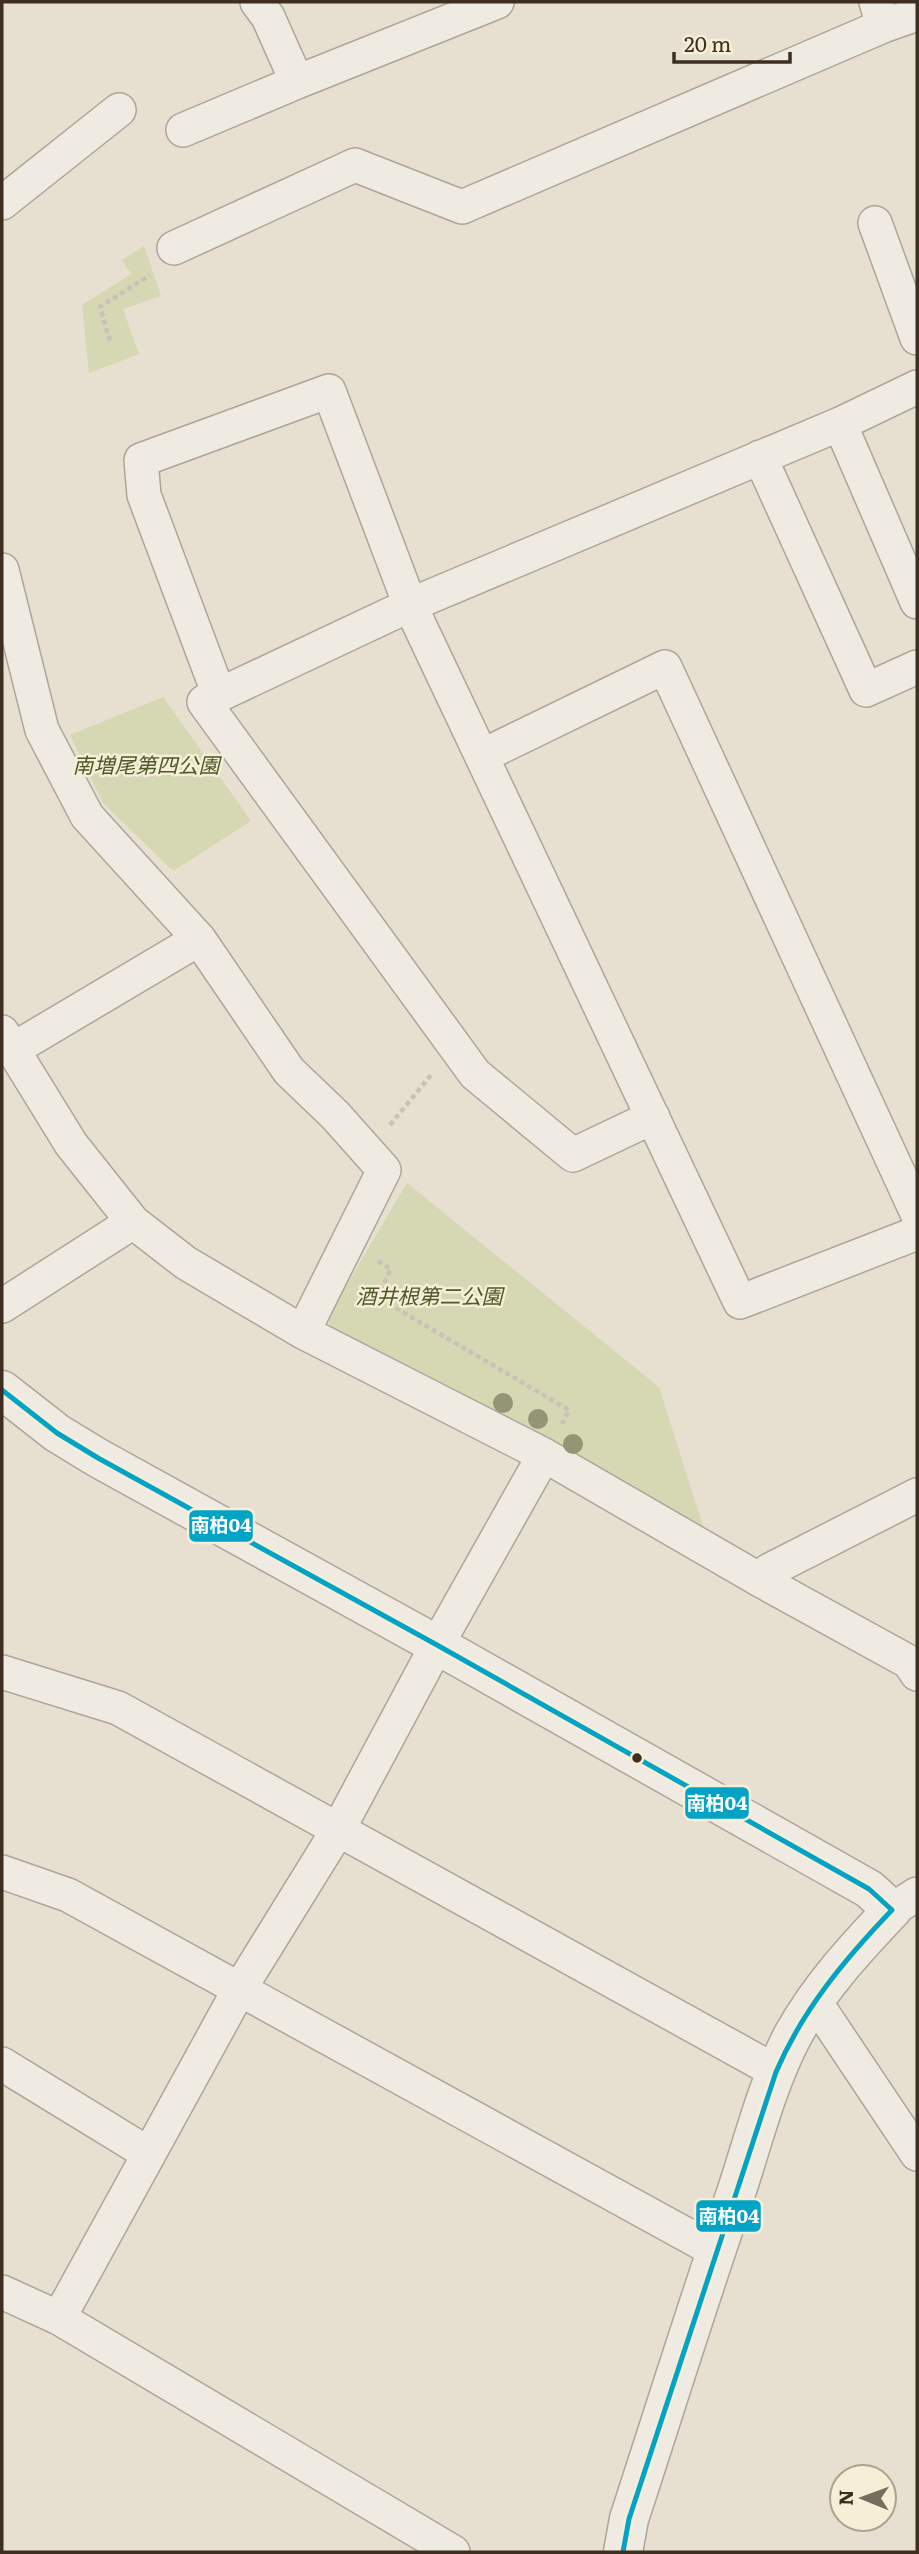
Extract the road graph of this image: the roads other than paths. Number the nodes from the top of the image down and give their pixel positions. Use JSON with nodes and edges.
{"nodes":[{"id":1,"x":497,"y":2,"type":"edge"},
{"id":2,"x":271,"y":7,"type":"edge"},
{"id":3,"x":879,"y":14,"type":"edge"},
{"id":4,"x":917,"y":15,"type":"edge"},
{"id":5,"x":297,"y":82,"type":"junction"},
{"id":6,"x":119,"y":110,"type":"dead end"},
{"id":7,"x":183,"y":130,"type":"dead end"},
{"id":8,"x":2,"y":203,"type":"edge"},
{"id":9,"x":875,"y":223,"type":"dead end"},
{"id":10,"x":174,"y":248,"type":"road end"},
{"id":11,"x":917,"y":338,"type":"edge"},
{"id":12,"x":917,"y":387,"type":"edge"},
{"id":13,"x":840,"y":424,"type":"junction"},
{"id":14,"x":760,"y":457,"type":"junction"},
{"id":15,"x":2,"y":570,"type":"edge"},
{"id":16,"x":917,"y":602,"type":"edge"},
{"id":17,"x":410,"y":605,"type":"junction"},
{"id":18,"x":917,"y":667,"type":"edge"},
{"id":19,"x":219,"y":695,"type":"junction"},
{"id":20,"x":482,"y":756,"type":"junction"},
{"id":21,"x":199,"y":939,"type":"junction"},
{"id":22,"x":7,"y":1041,"type":"edge"},
{"id":23,"x":653,"y":1117,"type":"junction"},
{"id":24,"x":917,"y":1213,"type":"edge"},
{"id":25,"x":132,"y":1222,"type":"junction"},
{"id":26,"x":917,"y":1233,"type":"edge"},
{"id":27,"x":2,"y":1306,"type":"edge"},
{"id":28,"x":303,"y":1332,"type":"junction"},
{"id":29,"x":2,"y":1390,"type":"edge"},
{"id":30,"x":544,"y":1455,"type":"junction"},
{"id":31,"x":917,"y":1495,"type":"edge"},
{"id":32,"x":760,"y":1580,"type":"junction"},
{"id":33,"x":438,"y":1645,"type":"junction"},
{"id":34,"x":2,"y":1672,"type":"edge"},
{"id":35,"x":917,"y":1674,"type":"edge"},
{"id":36,"x":338,"y":1830,"type":"junction"},
{"id":37,"x":2,"y":1872,"type":"edge"},
{"id":38,"x":904,"y":1902,"type":"edge"},
{"id":39,"x":239,"y":1990,"type":"junction"},
{"id":40,"x":814,"y":2000,"type":"junction"},
{"id":41,"x":2,"y":2064,"type":"edge"},
{"id":42,"x":777,"y":2072,"type":"junction"},
{"id":43,"x":149,"y":2154,"type":"junction"},
{"id":44,"x":917,"y":2154,"type":"edge"},
{"id":45,"x":716,"y":2251,"type":"junction"},
{"id":46,"x":2,"y":2292,"type":"edge"},
{"id":47,"x":59,"y":2318,"type":"junction"},
{"id":48,"x":453,"y":2552,"type":"edge"},
{"id":49,"x":623,"y":2552,"type":"edge"}],
"edges":[{"from":1,"to":5,"type":"street"},
{"from":2,"to":5,"type":"street"},
{"from":3,"to":4,"type":"street"},
{"from":3,"to":10,"type":"street"},
{"from":5,"to":7,"type":"street"},
{"from":6,"to":8,"type":"street"},
{"from":9,"to":11,"type":"street"},
{"from":12,"to":13,"type":"street"},
{"from":13,"to":14,"type":"street"},
{"from":13,"to":16,"type":"street"},
{"from":14,"to":17,"type":"street"},
{"from":14,"to":18,"type":"street"},
{"from":15,"to":21,"type":"street"},
{"from":17,"to":19,"type":"street"},
{"from":17,"to":19,"type":"street"},
{"from":17,"to":20,"type":"street"},
{"from":19,"to":23,"type":"street"},
{"from":20,"to":23,"type":"street"},
{"from":20,"to":24,"type":"street"},
{"from":21,"to":22,"type":"street"},
{"from":21,"to":28,"type":"street"},
{"from":22,"to":25,"type":"street"},
{"from":23,"to":26,"type":"street"},
{"from":25,"to":27,"type":"street"},
{"from":25,"to":28,"type":"street"},
{"from":28,"to":30,"type":"street"},
{"from":29,"to":33,"type":"street"},
{"from":30,"to":32,"type":"street"},
{"from":30,"to":33,"type":"street"},
{"from":31,"to":32,"type":"street"},
{"from":32,"to":35,"type":"street"},
{"from":33,"to":36,"type":"street"},
{"from":33,"to":38,"type":"street"},
{"from":34,"to":36,"type":"street"},
{"from":36,"to":39,"type":"street"},
{"from":36,"to":42,"type":"street"},
{"from":37,"to":39,"type":"street"},
{"from":38,"to":40,"type":"street"},
{"from":39,"to":43,"type":"street"},
{"from":39,"to":45,"type":"street"},
{"from":40,"to":42,"type":"street"},
{"from":40,"to":44,"type":"street"},
{"from":41,"to":43,"type":"street"},
{"from":42,"to":45,"type":"street"},
{"from":43,"to":47,"type":"street"},
{"from":45,"to":49,"type":"street"},
{"from":46,"to":47,"type":"street"},
{"from":47,"to":48,"type":"street"}]}
